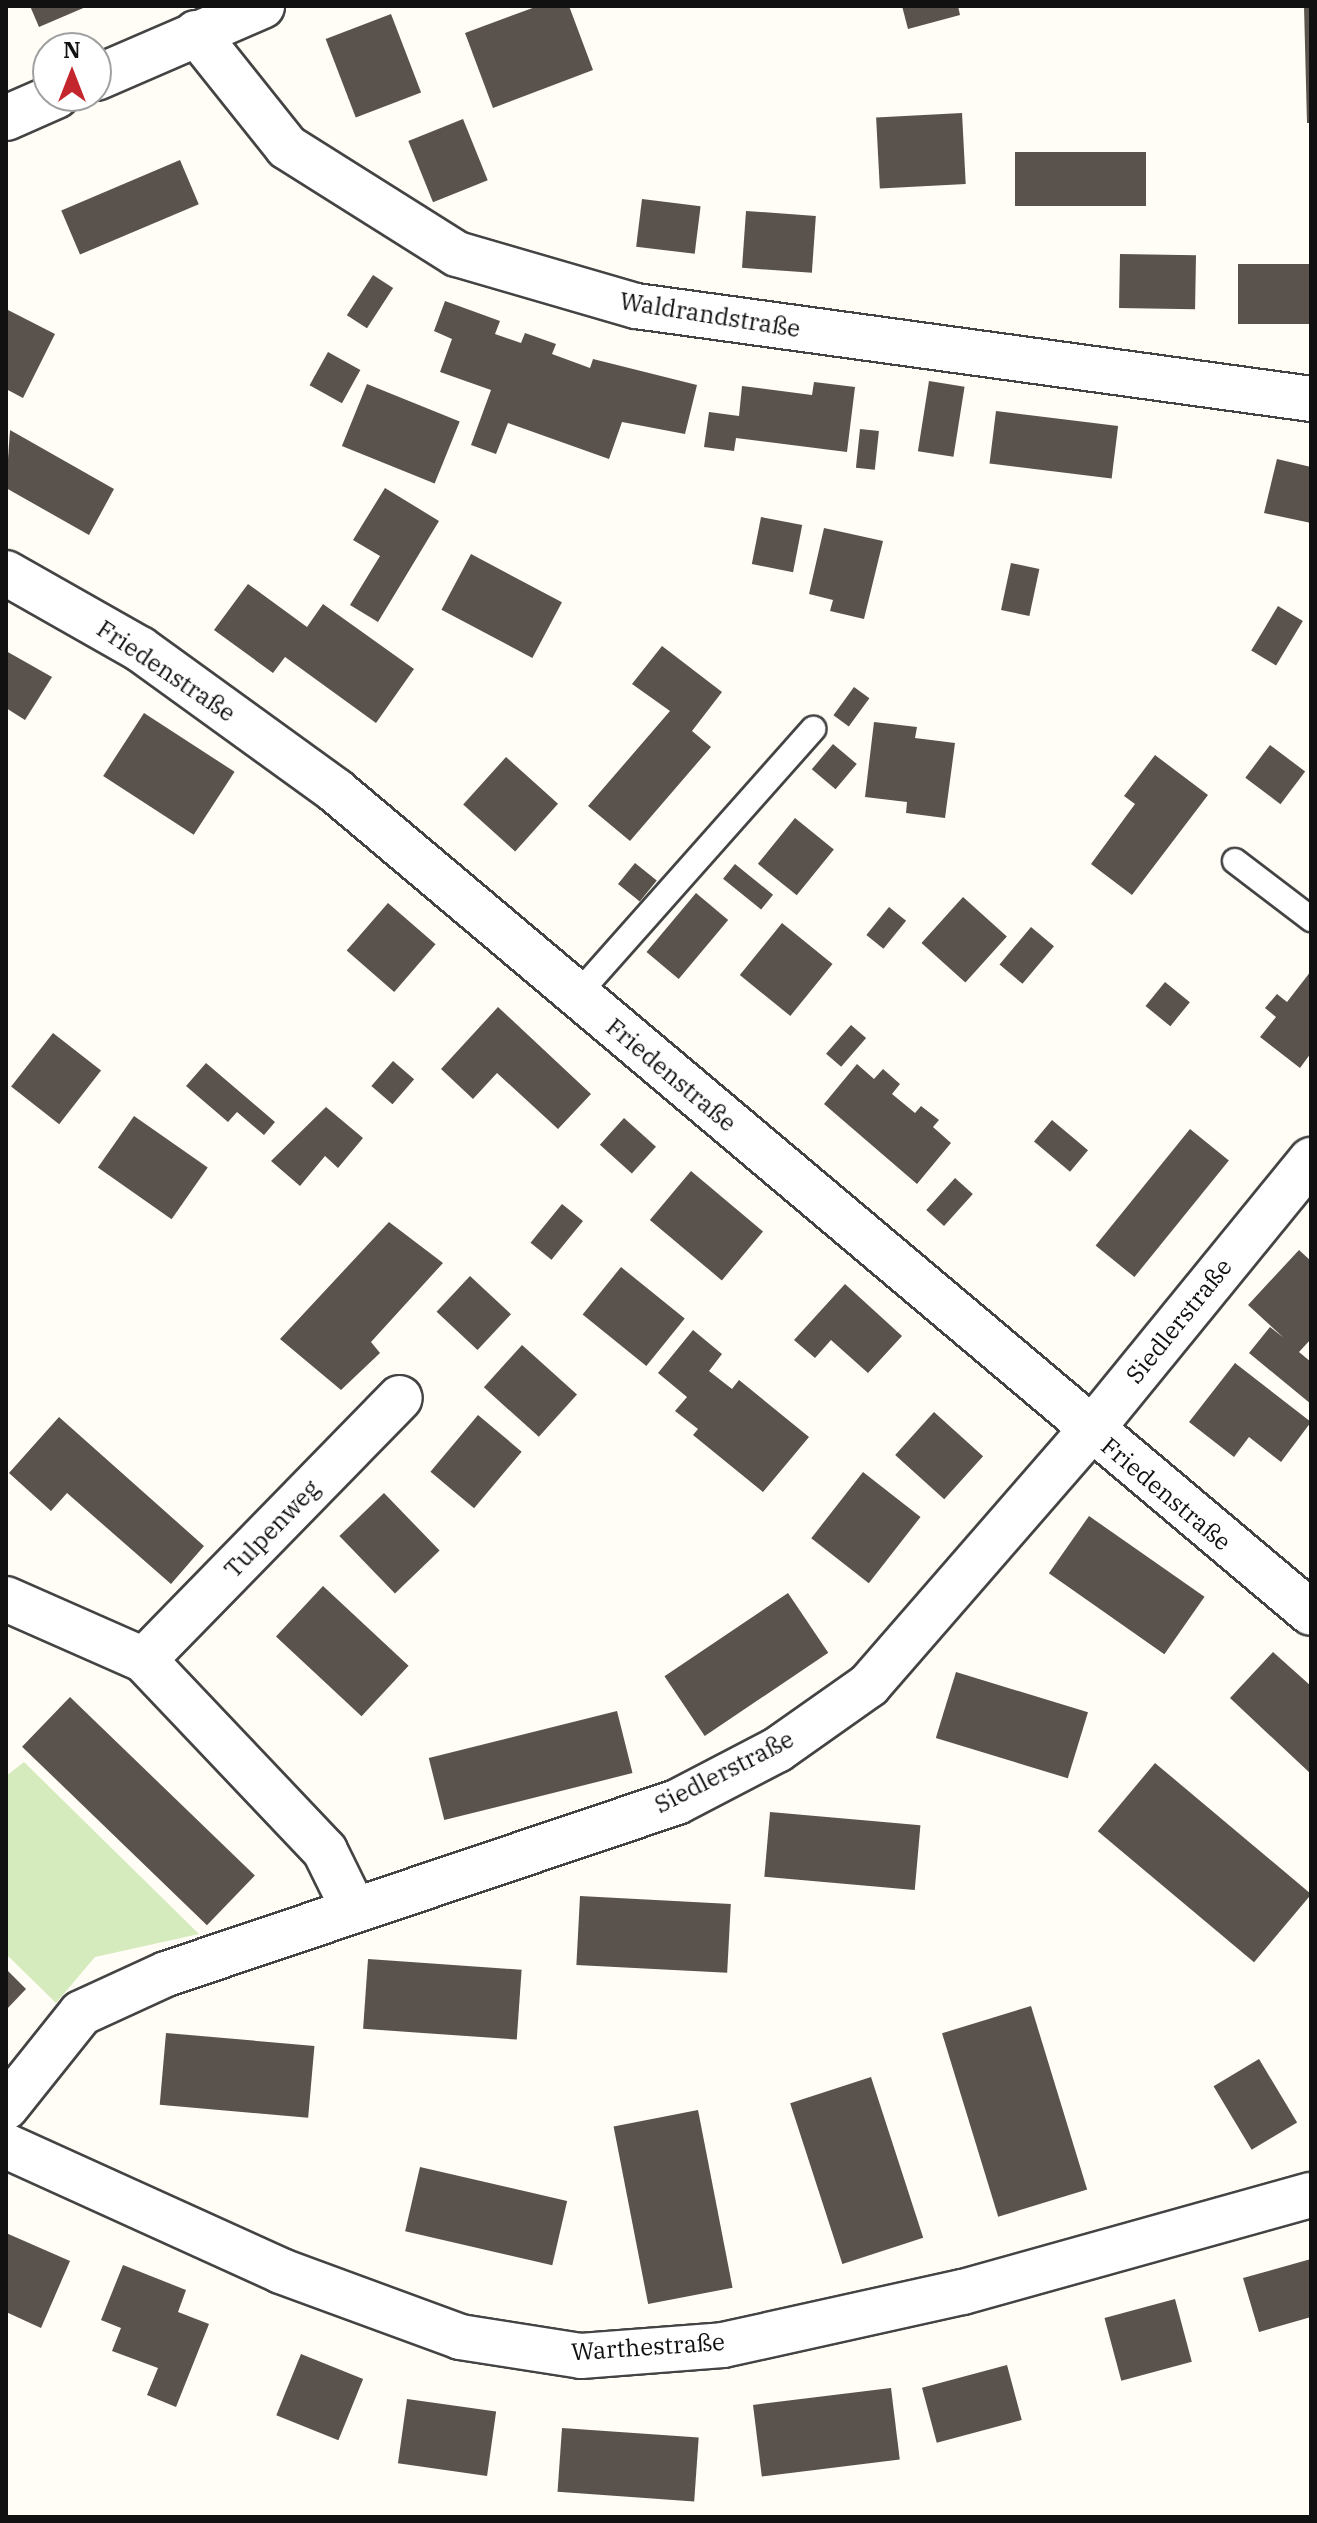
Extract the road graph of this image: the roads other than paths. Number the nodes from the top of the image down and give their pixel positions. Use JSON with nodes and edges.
{"nodes":[{"id":1,"x":262,"y":6,"type":"edge"},
{"id":2,"x":196,"y":33,"type":"junction"},
{"id":3,"x":112,"y":71,"type":"edge"},
{"id":4,"x":32,"y":107,"type":"edge"},
{"id":5,"x":6,"y":118,"type":"edge"},
{"id":6,"x":1311,"y":399,"type":"edge"},
{"id":7,"x":6,"y":573,"type":"edge"},
{"id":8,"x":813,"y":729,"type":"dead end"},
{"id":9,"x":1235,"y":861,"type":"dead end"},
{"id":10,"x":1311,"y":919,"type":"edge"},
{"id":11,"x":577,"y":995,"type":"junction"},
{"id":12,"x":1311,"y":1160,"type":"edge"},
{"id":13,"x":400,"y":1398,"type":"dead end"},
{"id":14,"x":1090,"y":1431,"type":"junction"},
{"id":15,"x":6,"y":1599,"type":"edge"},
{"id":16,"x":1311,"y":1613,"type":"edge"},
{"id":17,"x":144,"y":1660,"type":"junction"},
{"id":18,"x":354,"y":1910,"type":"junction"},
{"id":19,"x":6,"y":2107,"type":"edge"},
{"id":20,"x":6,"y":2146,"type":"edge"},
{"id":21,"x":1311,"y":2195,"type":"edge"}],
"edges":[{"from":1,"to":2,"type":"street"},
{"from":2,"to":3,"type":"street"},
{"from":2,"to":6,"type":"street","name":"Waldrandstraße"},
{"from":4,"to":5,"type":"street"},
{"from":7,"to":11,"type":"street","name":"Friedenstraße"},
{"from":8,"to":11,"type":"lane"},
{"from":9,"to":10,"type":"lane"},
{"from":11,"to":14,"type":"street","name":"Friedenstraße"},
{"from":12,"to":14,"type":"street","name":"Siedlerstraße"},
{"from":13,"to":17,"type":"street","name":"Tulpenweg"},
{"from":14,"to":16,"type":"street","name":"Friedenstraße"},
{"from":14,"to":18,"type":"street","name":"Siedlerstraße"},
{"from":15,"to":17,"type":"street"},
{"from":17,"to":18,"type":"street"},
{"from":18,"to":19,"type":"street","name":"Siedlerstraße"},
{"from":20,"to":21,"type":"street","name":"Warthestraße"}]}
